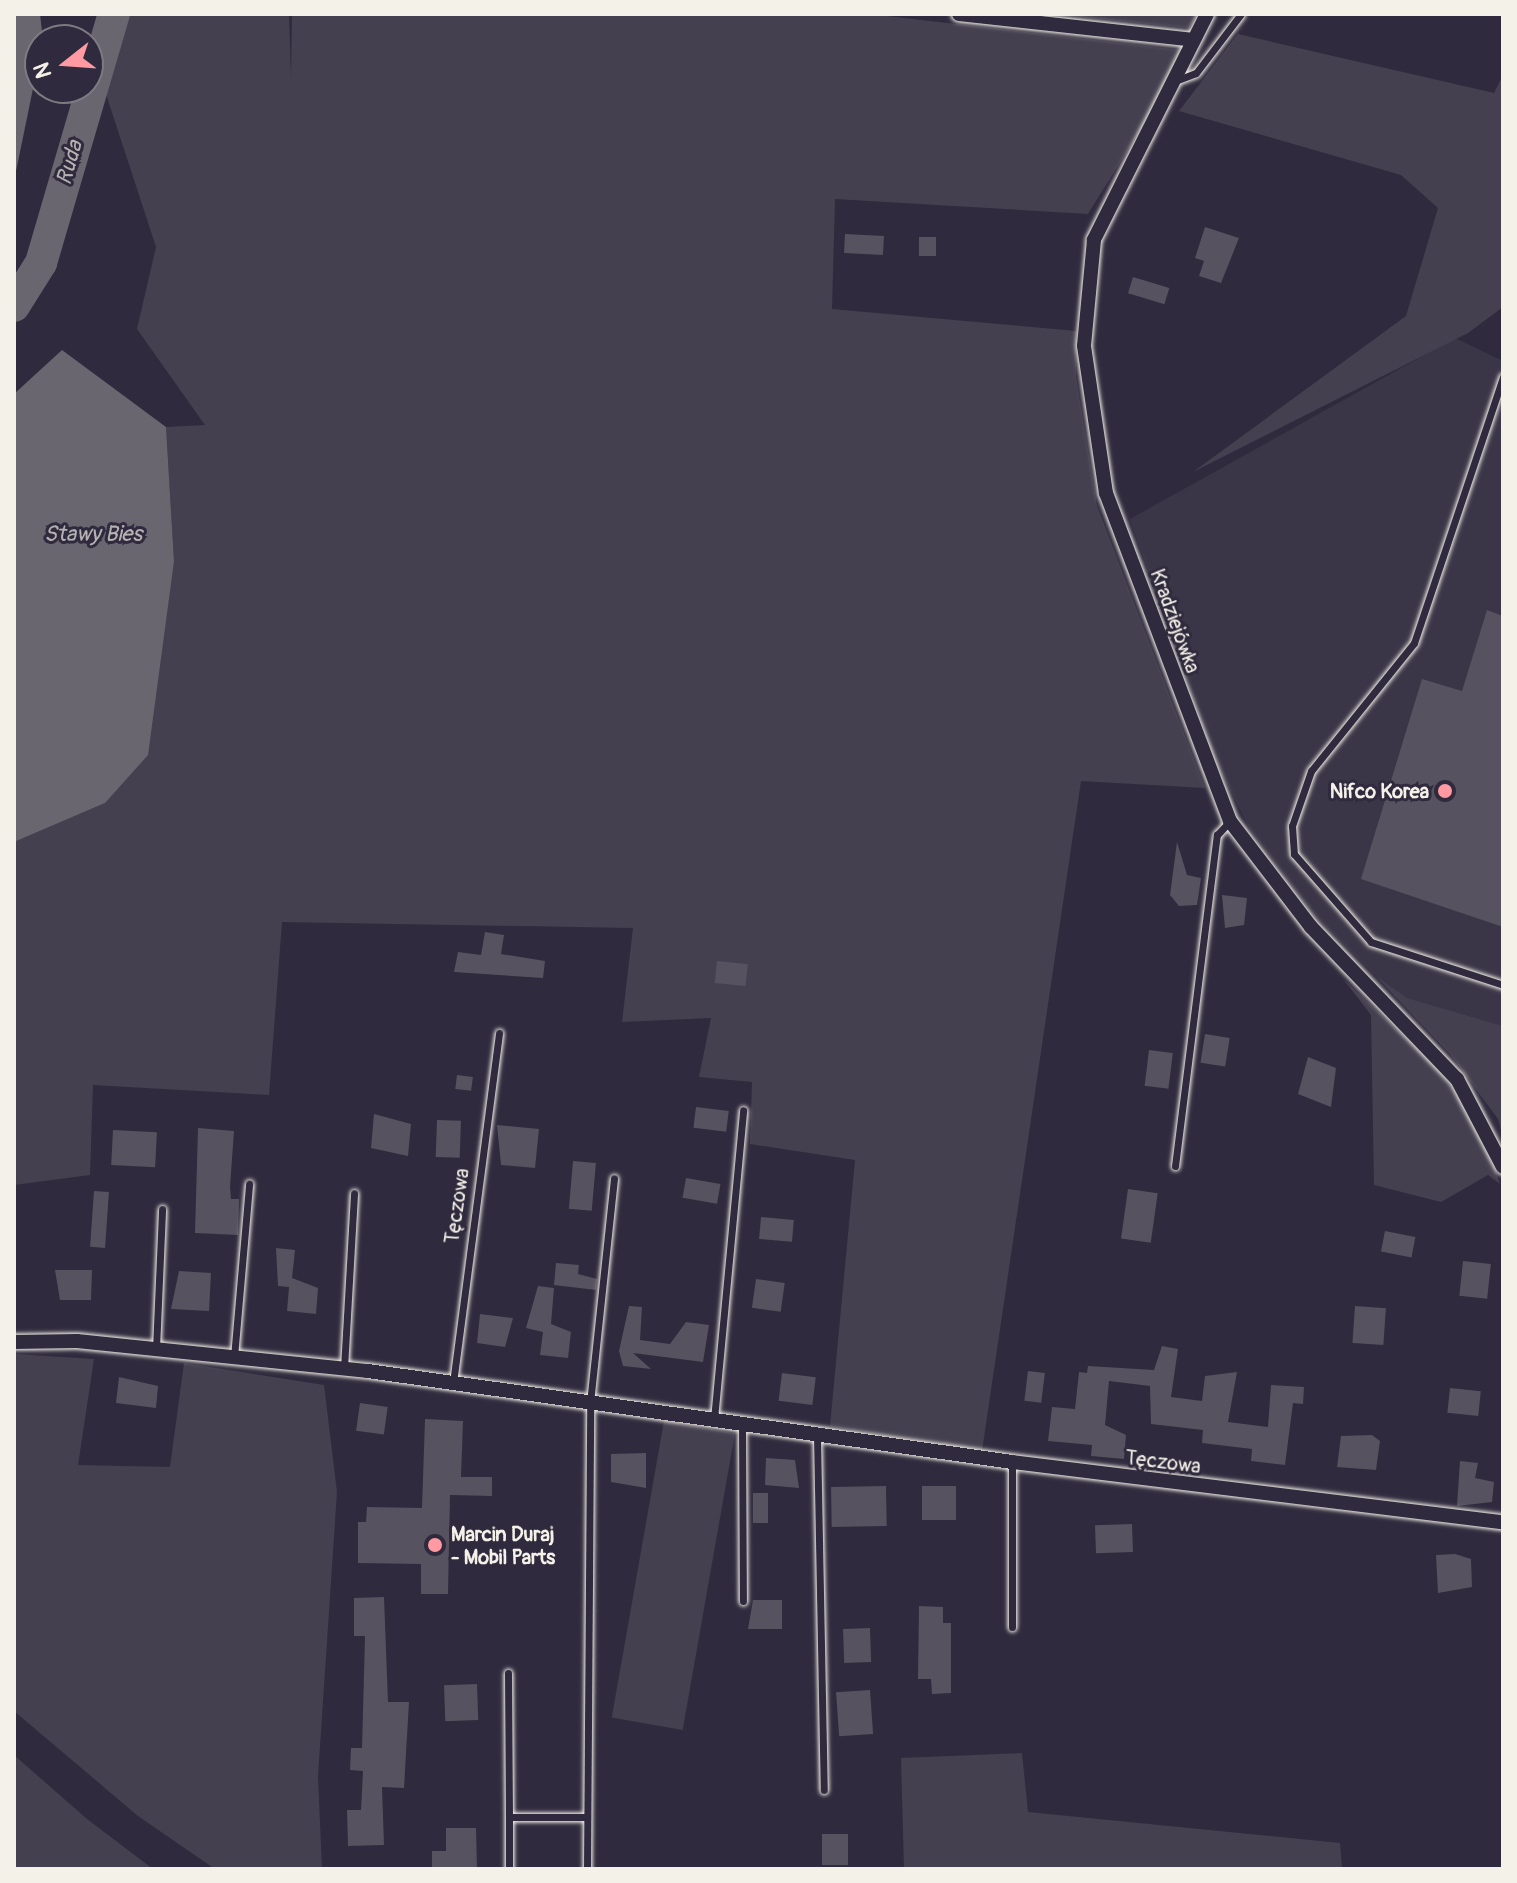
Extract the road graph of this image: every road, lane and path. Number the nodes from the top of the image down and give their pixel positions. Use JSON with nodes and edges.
{"nodes":[{"id":1,"x":961,"y":14,"type":"edge"},
{"id":2,"x":1207,"y":14,"type":"edge"},
{"id":3,"x":1241,"y":14,"type":"edge"},
{"id":4,"x":1194,"y":40,"type":"junction"},
{"id":5,"x":1173,"y":82,"type":"junction"},
{"id":6,"x":1503,"y":377,"type":"edge"},
{"id":7,"x":1230,"y":821,"type":"junction"},
{"id":8,"x":1503,"y":985,"type":"edge"},
{"id":9,"x":499,"y":1033,"type":"dead end"},
{"id":10,"x":743,"y":1110,"type":"dead end"},
{"id":11,"x":1175,"y":1166,"type":"dead end"},
{"id":12,"x":1503,"y":1167,"type":"edge"},
{"id":13,"x":614,"y":1178,"type":"dead end"},
{"id":14,"x":249,"y":1184,"type":"dead end"},
{"id":15,"x":354,"y":1193,"type":"dead end"},
{"id":16,"x":162,"y":1209,"type":"dead end"},
{"id":17,"x":14,"y":1342,"type":"edge"},
{"id":18,"x":156,"y":1349,"type":"junction"},
{"id":19,"x":234,"y":1357,"type":"junction"},
{"id":20,"x":344,"y":1368,"type":"junction"},
{"id":21,"x":453,"y":1383,"type":"junction"},
{"id":22,"x":590,"y":1403,"type":"junction"},
{"id":23,"x":714,"y":1421,"type":"junction"},
{"id":24,"x":742,"y":1425,"type":"junction"},
{"id":25,"x":817,"y":1436,"type":"junction"},
{"id":26,"x":1012,"y":1462,"type":"junction"},
{"id":27,"x":1503,"y":1522,"type":"edge"},
{"id":28,"x":743,"y":1601,"type":"dead end"},
{"id":29,"x":1012,"y":1627,"type":"dead end"},
{"id":30,"x":508,"y":1673,"type":"dead end"},
{"id":31,"x":824,"y":1790,"type":"dead end"},
{"id":32,"x":509,"y":1817,"type":"junction"},
{"id":33,"x":587,"y":1817,"type":"junction"},
{"id":34,"x":509,"y":1869,"type":"edge"},
{"id":35,"x":587,"y":1869,"type":"edge"}],
"edges":[{"from":1,"to":4,"type":"street"},
{"from":2,"to":4,"type":"street","name":"Kradziejówka"},
{"from":3,"to":5,"type":"lane"},
{"from":4,"to":5,"type":"street","name":"Kradziejówka"},
{"from":5,"to":7,"type":"street","name":"Kradziejówka"},
{"from":6,"to":8,"type":"lane"},
{"from":7,"to":11,"type":"lane"},
{"from":7,"to":12,"type":"street","name":"Kradziejówka"},
{"from":9,"to":21,"type":"lane","name":"Tęczowa"},
{"from":10,"to":23,"type":"lane"},
{"from":13,"to":22,"type":"lane"},
{"from":14,"to":19,"type":"lane"},
{"from":15,"to":20,"type":"lane"},
{"from":16,"to":18,"type":"lane"},
{"from":17,"to":18,"type":"street","name":"Tęczowa"},
{"from":18,"to":19,"type":"street","name":"Tęczowa"},
{"from":19,"to":20,"type":"street","name":"Tęczowa"},
{"from":20,"to":21,"type":"street","name":"Tęczowa"},
{"from":21,"to":22,"type":"street","name":"Tęczowa"},
{"from":22,"to":23,"type":"street","name":"Tęczowa"},
{"from":22,"to":33,"type":"lane"},
{"from":23,"to":24,"type":"street","name":"Tęczowa"},
{"from":24,"to":25,"type":"street","name":"Tęczowa"},
{"from":24,"to":28,"type":"lane"},
{"from":25,"to":26,"type":"street","name":"Tęczowa"},
{"from":25,"to":31,"type":"lane"},
{"from":26,"to":27,"type":"street","name":"Tęczowa"},
{"from":26,"to":29,"type":"lane"},
{"from":30,"to":32,"type":"lane"},
{"from":32,"to":33,"type":"lane"},
{"from":32,"to":34,"type":"lane"},
{"from":33,"to":35,"type":"lane"}]}
